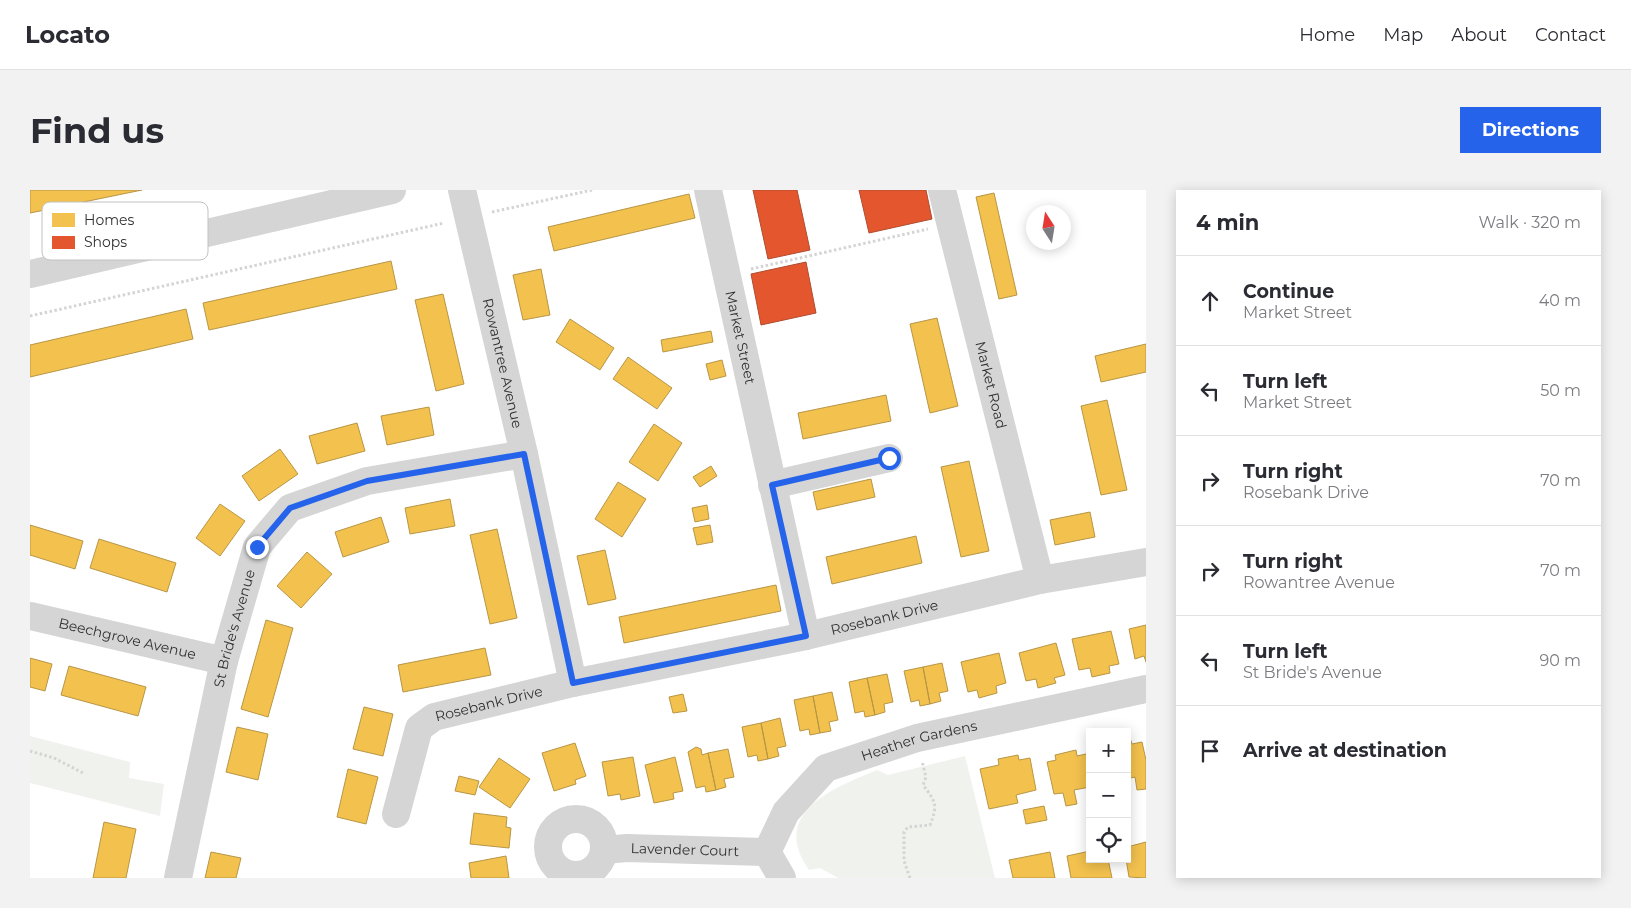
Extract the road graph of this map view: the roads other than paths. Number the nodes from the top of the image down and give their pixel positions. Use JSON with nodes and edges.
{"nodes":[{"id":1,"x":392,"y":190,"type":"edge"},
{"id":2,"x":462,"y":190,"type":"edge"},
{"id":3,"x":708,"y":190,"type":"edge"},
{"id":4,"x":942,"y":190,"type":"edge"},
{"id":5,"x":208,"y":233,"type":"edge"},
{"id":6,"x":90,"y":260,"type":"edge"},
{"id":7,"x":30,"y":274,"type":"edge"},
{"id":8,"x":524,"y":454,"type":"junction"},
{"id":9,"x":889,"y":458,"type":"dead end"},
{"id":10,"x":772,"y":485,"type":"junction"},
{"id":11,"x":1146,"y":562,"type":"edge"},
{"id":12,"x":1040,"y":580,"type":"junction"},
{"id":13,"x":30,"y":616,"type":"edge"},
{"id":14,"x":806,"y":636,"type":"junction"},
{"id":15,"x":224,"y":661,"type":"junction"},
{"id":16,"x":573,"y":683,"type":"junction"},
{"id":17,"x":1146,"y":690,"type":"edge"},
{"id":18,"x":396,"y":814,"type":"dead end"},
{"id":19,"x":604,"y":850,"type":"dead end"},
{"id":20,"x":767,"y":852,"type":"junction"},
{"id":21,"x":178,"y":878,"type":"edge"},
{"id":22,"x":782,"y":878,"type":"edge"}],
"edges":[{"from":1,"to":5,"type":"street"},
{"from":2,"to":8,"type":"street","name":"Rowantree Avenue"},
{"from":3,"to":10,"type":"street","name":"Market Street"},
{"from":4,"to":12,"type":"street","name":"Market Road"},
{"from":6,"to":7,"type":"street"},
{"from":8,"to":15,"type":"street","name":"St Bride's Avenue"},
{"from":8,"to":16,"type":"street","name":"Rowantree Avenue"},
{"from":9,"to":10,"type":"street"},
{"from":10,"to":14,"type":"street","name":"Market Street"},
{"from":11,"to":12,"type":"street","name":"Rosebank Drive"},
{"from":12,"to":14,"type":"street","name":"Rosebank Drive"},
{"from":13,"to":15,"type":"street","name":"Beechgrove Avenue"},
{"from":14,"to":16,"type":"street","name":"Rosebank Drive"},
{"from":15,"to":21,"type":"street","name":"St Bride's Avenue"},
{"from":16,"to":18,"type":"street","name":"Rosebank Drive"},
{"from":17,"to":20,"type":"street","name":"Heather Gardens"},
{"from":19,"to":20,"type":"street","name":"Lavender Court"},
{"from":20,"to":22,"type":"street"}]}
